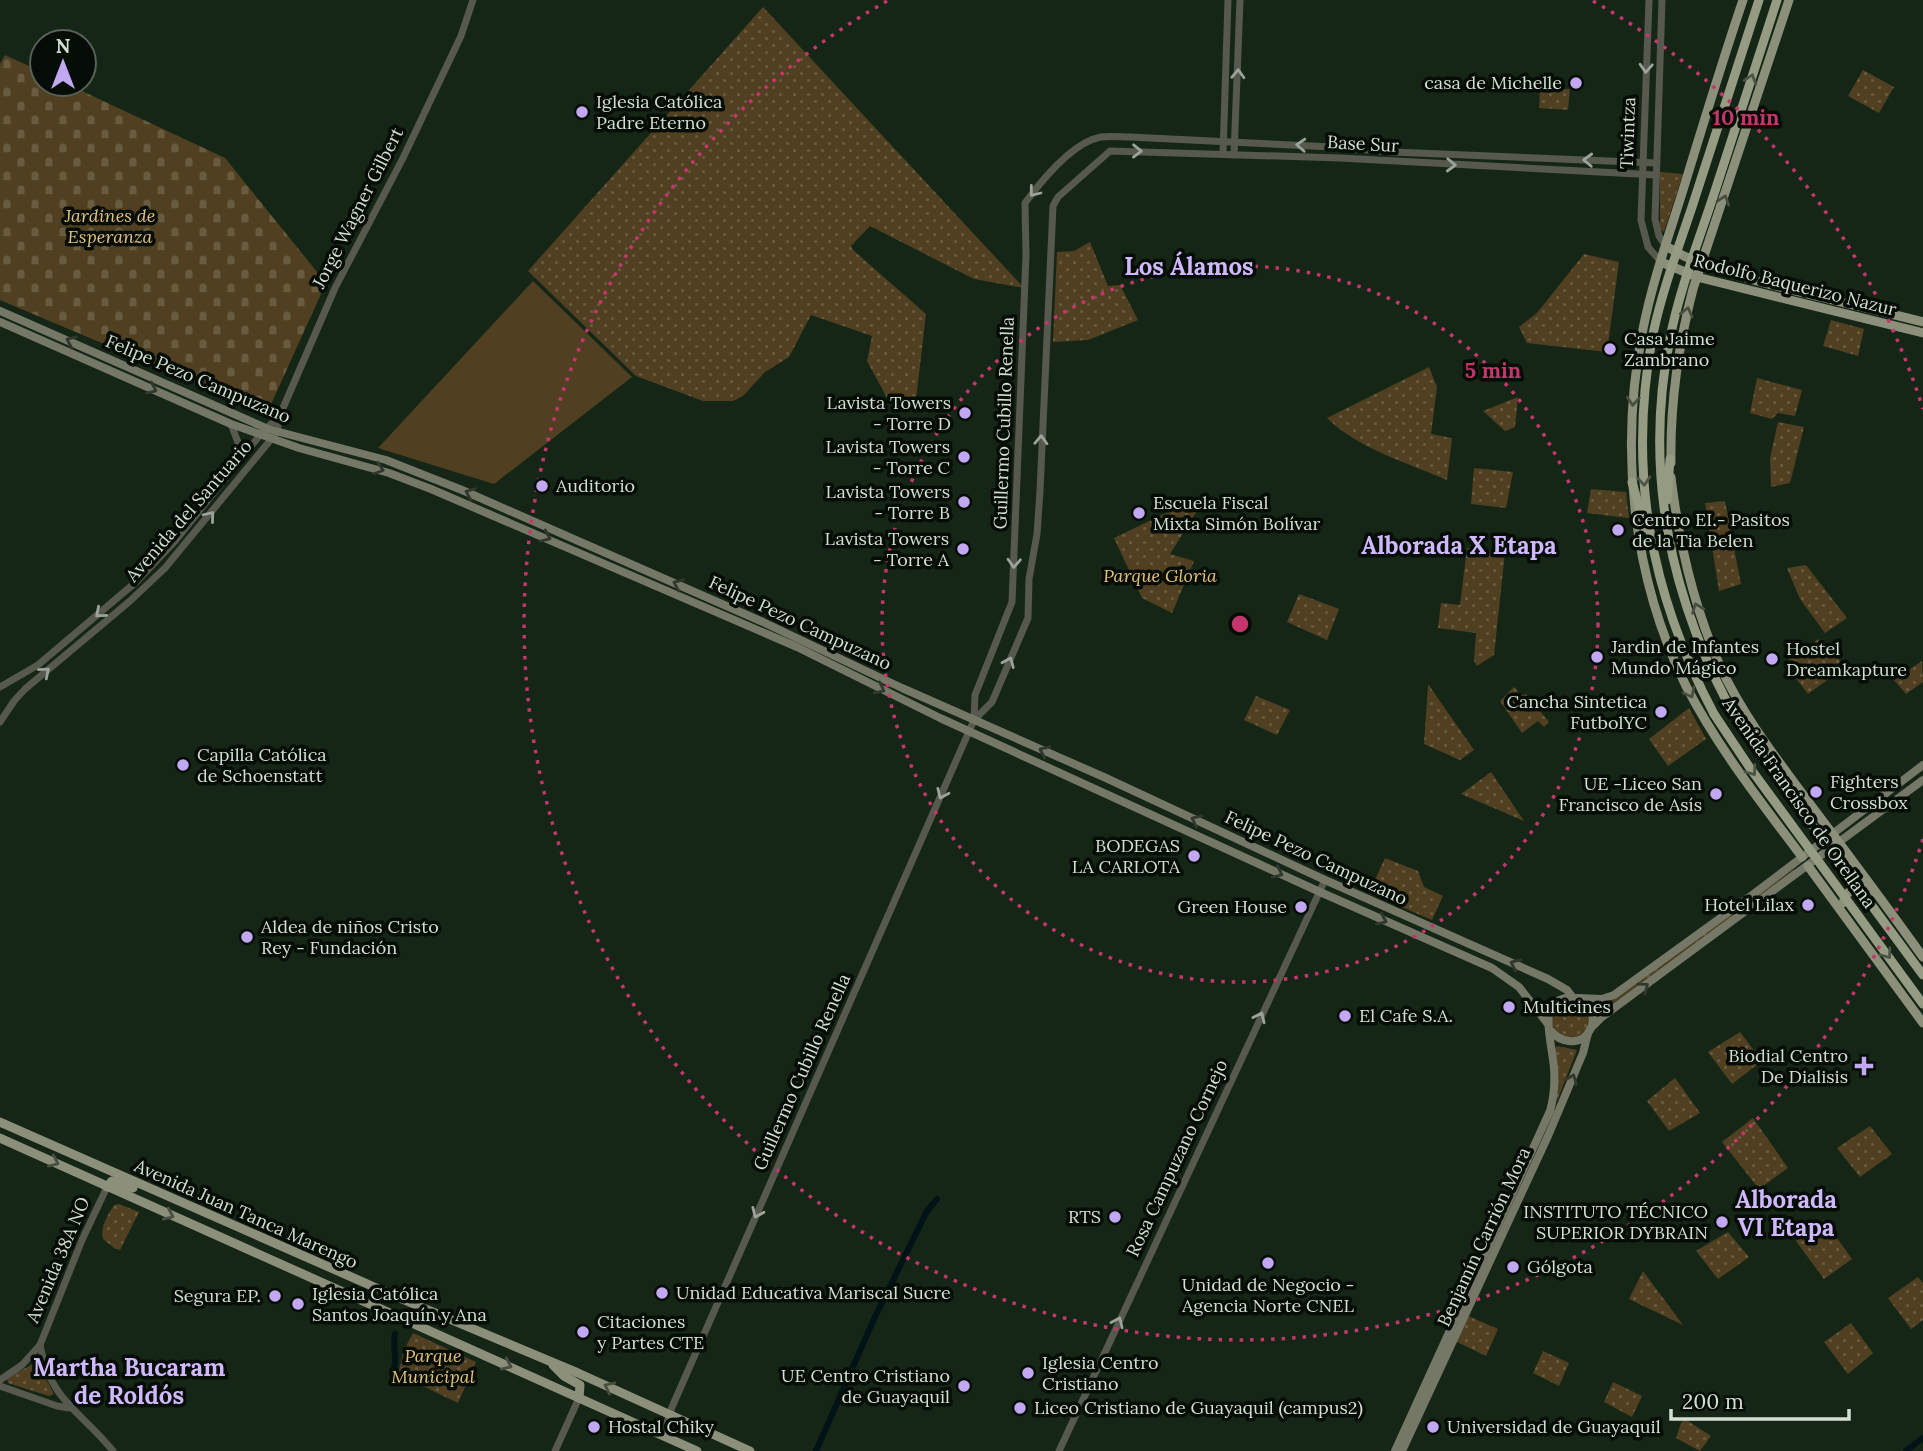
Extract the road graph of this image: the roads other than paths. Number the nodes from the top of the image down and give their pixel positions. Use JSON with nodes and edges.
{"nodes":[{"id":1,"x":473,"y":0,"type":"edge"},
{"id":2,"x":1228,"y":0,"type":"edge"},
{"id":3,"x":1240,"y":0,"type":"edge"},
{"id":4,"x":1649,"y":0,"type":"edge"},
{"id":5,"x":1662,"y":0,"type":"edge"},
{"id":6,"x":1743,"y":0,"type":"edge"},
{"id":7,"x":1759,"y":0,"type":"edge"},
{"id":8,"x":1777,"y":0,"type":"edge"},
{"id":9,"x":1789,"y":0,"type":"edge"},
{"id":10,"x":1223,"y":142,"type":"junction"},
{"id":11,"x":1235,"y":142,"type":"junction"},
{"id":12,"x":1083,"y":145,"type":"joint"},
{"id":13,"x":1223,"y":154,"type":"junction"},
{"id":14,"x":1234,"y":155,"type":"junction"},
{"id":15,"x":1643,"y":162,"type":"junction"},
{"id":16,"x":1656,"y":163,"type":"junction"},
{"id":17,"x":1642,"y":174,"type":"junction"},
{"id":18,"x":1656,"y":175,"type":"junction"},
{"id":19,"x":1079,"y":178,"type":"joint"},
{"id":20,"x":1667,"y":246,"type":"junction"},
{"id":21,"x":1676,"y":253,"type":"junction"},
{"id":22,"x":1692,"y":261,"type":"junction"},
{"id":23,"x":1661,"y":262,"type":"junction"},
{"id":24,"x":1701,"y":265,"type":"junction"},
{"id":25,"x":1671,"y":268,"type":"junction"},
{"id":26,"x":1687,"y":274,"type":"junction"},
{"id":27,"x":1697,"y":277,"type":"junction"},
{"id":28,"x":0,"y":311,"type":"edge"},
{"id":29,"x":0,"y":322,"type":"edge"},
{"id":30,"x":1923,"y":322,"type":"edge"},
{"id":31,"x":1923,"y":333,"type":"edge"},
{"id":32,"x":280,"y":415,"type":"junction"},
{"id":33,"x":231,"y":424,"type":"junction"},
{"id":34,"x":268,"y":429,"type":"junction"},
{"id":35,"x":260,"y":435,"type":"junction"},
{"id":36,"x":274,"y":436,"type":"junction"},
{"id":37,"x":1671,"y":459,"type":"junction"},
{"id":38,"x":236,"y":467,"type":"junction"},
{"id":39,"x":1632,"y":482,"type":"junction"},
{"id":40,"x":1665,"y":519,"type":"junction"},
{"id":41,"x":1653,"y":546,"type":"junction"},
{"id":42,"x":764,"y":622,"type":"junction"},
{"id":43,"x":759,"y":631,"type":"junction"},
{"id":44,"x":0,"y":687,"type":"edge"},
{"id":45,"x":14,"y":701,"type":"junction"},
{"id":46,"x":974,"y":720,"type":"junction"},
{"id":47,"x":0,"y":722,"type":"edge"},
{"id":48,"x":970,"y":732,"type":"junction"},
{"id":49,"x":1923,"y":765,"type":"edge"},
{"id":50,"x":1923,"y":772,"type":"edge"},
{"id":51,"x":1793,"y":780,"type":"junction"},
{"id":52,"x":1903,"y":780,"type":"junction"},
{"id":53,"x":1920,"y":782,"type":"edge"},
{"id":54,"x":1764,"y":806,"type":"junction"},
{"id":55,"x":1886,"y":806,"type":"junction"},
{"id":56,"x":1833,"y":833,"type":"junction"},
{"id":57,"x":1839,"y":842,"type":"junction"},
{"id":58,"x":1802,"y":857,"type":"junction"},
{"id":59,"x":1808,"y":866,"type":"junction"},
{"id":60,"x":1325,"y":880,"type":"junction"},
{"id":61,"x":1341,"y":887,"type":"junction"},
{"id":62,"x":1320,"y":892,"type":"junction"},
{"id":63,"x":1876,"y":893,"type":"junction"},
{"id":64,"x":1336,"y":900,"type":"junction"},
{"id":65,"x":1844,"y":915,"type":"junction"},
{"id":66,"x":1923,"y":957,"type":"edge"},
{"id":67,"x":1923,"y":975,"type":"edge"},
{"id":68,"x":1575,"y":998,"type":"junction"},
{"id":69,"x":1923,"y":1004,"type":"edge"},
{"id":70,"x":1923,"y":1023,"type":"edge"},
{"id":71,"x":1549,"y":1027,"type":"junction"},
{"id":72,"x":1589,"y":1031,"type":"junction"},
{"id":73,"x":0,"y":1122,"type":"edge"},
{"id":74,"x":0,"y":1138,"type":"edge"},
{"id":75,"x":107,"y":1187,"type":"junction"},
{"id":76,"x":199,"y":1211,"type":"junction"},
{"id":77,"x":40,"y":1345,"type":"junction"},
{"id":78,"x":548,"y":1361,"type":"junction"},
{"id":79,"x":0,"y":1380,"type":"edge"},
{"id":80,"x":0,"y":1386,"type":"edge"},
{"id":81,"x":579,"y":1398,"type":"junction"},
{"id":82,"x":70,"y":1408,"type":"junction"},
{"id":83,"x":669,"y":1415,"type":"junction"},
{"id":84,"x":668,"y":1438,"type":"junction"},
{"id":85,"x":113,"y":1451,"type":"edge"},
{"id":86,"x":555,"y":1451,"type":"edge"},
{"id":87,"x":697,"y":1451,"type":"edge"},
{"id":88,"x":750,"y":1451,"type":"edge"},
{"id":89,"x":1059,"y":1451,"type":"edge"},
{"id":90,"x":1395,"y":1451,"type":"edge"},
{"id":91,"x":1402,"y":1451,"type":"edge"}],
"edges":[{"from":1,"to":32,"type":"street","name":"Jorge Wagner Gilbert"},
{"from":2,"to":10,"type":"street"},
{"from":11,"to":3,"type":"street","one_way":true},
{"from":4,"to":15,"type":"street","name":"Tiwintza","one_way":true},
{"from":5,"to":16,"type":"street","name":"Tiwintza"},
{"from":6,"to":20,"type":"main road","name":"Avenida Francisco de Orellana"},
{"from":7,"to":21,"type":"highway","name":"Avenida Francisco de Orellana"},
{"from":22,"to":8,"type":"highway","name":"Avenida Francisco de Orellana","one_way":true},
{"from":24,"to":9,"type":"main road","name":"Avenida Francisco de Orellana","one_way":true},
{"from":10,"to":11,"type":"street","name":"Base Sur"},
{"from":10,"to":12,"type":"street","name":"Base Sur"},
{"from":10,"to":13,"type":"street"},
{"from":11,"to":14,"type":"street"},
{"from":15,"to":11,"type":"street","name":"Base Sur","one_way":true},
{"from":12,"to":46,"type":"street","name":"Guillermo Cubillo Renella","one_way":true},
{"from":13,"to":14,"type":"street","name":"Base Sur"},
{"from":19,"to":13,"type":"street","name":"Base Sur","one_way":true},
{"from":14,"to":17,"type":"street","name":"Base Sur","one_way":true},
{"from":15,"to":16,"type":"street","name":"Base Sur"},
{"from":15,"to":17,"type":"street","name":"Tiwintza"},
{"from":16,"to":18,"type":"street","name":"Tiwintza"},
{"from":17,"to":18,"type":"street","name":"Base Sur"},
{"from":17,"to":23,"type":"street","name":"Tiwintza"},
{"from":18,"to":20,"type":"street","name":"Tiwintza"},
{"from":46,"to":19,"type":"street","name":"Guillermo Cubillo Renella","one_way":true},
{"from":20,"to":21,"type":"main road","name":"Rodolfo Baquerizo Nazur"},
{"from":20,"to":23,"type":"main road","name":"Avenida Francisco de Orellana"},
{"from":21,"to":22,"type":"main road","name":"Rodolfo Baquerizo Nazur"},
{"from":21,"to":25,"type":"highway","name":"Avenida Francisco de Orellana"},
{"from":22,"to":24,"type":"main road","name":"Rodolfo Baquerizo Nazur"},
{"from":22,"to":26,"type":"highway","name":"Avenida Francisco de Orellana"},
{"from":23,"to":25,"type":"main road","name":"Rodolfo Baquerizo Nazur"},
{"from":23,"to":39,"type":"main road","name":"Avenida Francisco de Orellana","one_way":true},
{"from":24,"to":27,"type":"main road","name":"Avenida Francisco de Orellana"},
{"from":24,"to":30,"type":"main road","name":"Rodolfo Baquerizo Nazur"},
{"from":25,"to":26,"type":"main road","name":"Rodolfo Baquerizo Nazur"},
{"from":25,"to":41,"type":"highway","name":"Avenida Francisco de Orellana","one_way":true},
{"from":26,"to":27,"type":"main road","name":"Rodolfo Baquerizo Nazur"},
{"from":26,"to":40,"type":"highway","name":"Avenida Francisco de Orellana"},
{"from":27,"to":31,"type":"main road","name":"Rodolfo Baquerizo Nazur"},
{"from":37,"to":27,"type":"main road","name":"Avenida Francisco de Orellana","one_way":true},
{"from":34,"to":28,"type":"main road","name":"Felipe Pezo Campuzano","one_way":true},
{"from":29,"to":33,"type":"main road","name":"Felipe Pezo Campuzano","one_way":true},
{"from":32,"to":34,"type":"street","name":"Avenida del Santuario"},
{"from":32,"to":36,"type":"street","name":"Jorge Wagner Gilbert"},
{"from":33,"to":35,"type":"main road","name":"Felipe Pezo Campuzano"},
{"from":33,"to":38,"type":"street"},
{"from":34,"to":35,"type":"street","name":"Avenida del Santuario"},
{"from":34,"to":36,"type":"main road","name":"Felipe Pezo Campuzano"},
{"from":35,"to":36,"type":"main road","name":"Felipe Pezo Campuzano"},
{"from":35,"to":38,"type":"street","name":"Avenida del Santuario"},
{"from":42,"to":36,"type":"main road","name":"Felipe Pezo Campuzano","one_way":true},
{"from":36,"to":43,"type":"main road","name":"Felipe Pezo Campuzano","one_way":true},
{"from":45,"to":36,"type":"street","name":"Avenida del Santuario","one_way":true},
{"from":37,"to":40,"type":"highway"},
{"from":51,"to":37,"type":"main road","name":"Avenida Francisco de Orellana","one_way":true},
{"from":38,"to":44,"type":"street","name":"Avenida del Santuario","one_way":true},
{"from":39,"to":41,"type":"highway"},
{"from":39,"to":54,"type":"main road","name":"Avenida Francisco de Orellana","one_way":true},
{"from":40,"to":67,"type":"highway","name":"Avenida Francisco de Orellana","bridge":true},
{"from":41,"to":69,"type":"highway","name":"Avenida Francisco de Orellana","one_way":true,"bridge":true},
{"from":42,"to":43,"type":"main road"},
{"from":42,"to":46,"type":"main road","name":"Felipe Pezo Campuzano"},
{"from":43,"to":48,"type":"main road","name":"Felipe Pezo Campuzano","one_way":true},
{"from":44,"to":45,"type":"street"},
{"from":45,"to":47,"type":"street","name":"Avenida del Santuario"},
{"from":46,"to":48,"type":"street","name":"Guillermo Cubillo Renella"},
{"from":60,"to":46,"type":"main road","name":"Felipe Pezo Campuzano","one_way":true},
{"from":48,"to":62,"type":"main road","name":"Felipe Pezo Campuzano","one_way":true},
{"from":48,"to":83,"type":"street","name":"Guillermo Cubillo Renella","one_way":true},
{"from":49,"to":52,"type":"main road"},
{"from":50,"to":53,"type":"main road"},
{"from":51,"to":54,"type":"main road"},
{"from":51,"to":56,"type":"main road","name":"Avenida Francisco de Orellana"},
{"from":52,"to":55,"type":"main road"},
{"from":52,"to":56,"type":"main road"},
{"from":53,"to":55,"type":"main road"},
{"from":54,"to":58,"type":"main road","name":"Avenida Francisco de Orellana"},
{"from":55,"to":57,"type":"main road"},
{"from":56,"to":57,"type":"main road","name":"Avenida Francisco de Orellana"},
{"from":56,"to":58,"type":"main road"},
{"from":57,"to":59,"type":"main road"},
{"from":57,"to":63,"type":"main road","name":"Avenida Francisco de Orellana"},
{"from":58,"to":68,"type":"main road"},
{"from":59,"to":65,"type":"main road","name":"Avenida Francisco de Orellana"},
{"from":72,"to":59,"type":"main road","one_way":true},
{"from":60,"to":61,"type":"main road","name":"Felipe Pezo Campuzano"},
{"from":60,"to":62,"type":"street","name":"Rosa Campuzano Cornejo"},
{"from":61,"to":64,"type":"main road"},
{"from":68,"to":61,"type":"main road","name":"Felipe Pezo Campuzano","one_way":true},
{"from":62,"to":64,"type":"main road","name":"Felipe Pezo Campuzano"},
{"from":89,"to":62,"type":"street","name":"Rosa Campuzano Cornejo","one_way":true},
{"from":63,"to":65,"type":"main road"},
{"from":63,"to":66,"type":"main road","name":"Avenida Francisco de Orellana"},
{"from":64,"to":71,"type":"main road","name":"Felipe Pezo Campuzano","one_way":true},
{"from":65,"to":70,"type":"main road","name":"Avenida Francisco de Orellana"},
{"from":68,"to":71,"type":"main road"},
{"from":68,"to":72,"type":"main road"},
{"from":71,"to":72,"type":"main road"},
{"from":71,"to":90,"type":"main road","name":"Benjamín Carrión Mora"},
{"from":91,"to":72,"type":"main road","name":"Benjamín Carrión Mora","one_way":true},
{"from":73,"to":76,"type":"main road","name":"Avenida Juan Tanca Marengo"},
{"from":74,"to":75,"type":"main road","name":"Avenida Juan Tanca Marengo","one_way":true},
{"from":75,"to":76,"type":"main road"},
{"from":75,"to":77,"type":"street","name":"Avenida 38A NO"},
{"from":75,"to":81,"type":"main road","name":"Avenida Juan Tanca Marengo","one_way":true},
{"from":76,"to":78,"type":"main road","name":"Avenida Juan Tanca Marengo"},
{"from":77,"to":79,"type":"street","name":"Avenida 38A NO"},
{"from":77,"to":82,"type":"street","name":"Avenida 38A NO"},
{"from":78,"to":81,"type":"main road"},
{"from":83,"to":78,"type":"main road","name":"Avenida Juan Tanca Marengo","one_way":true},
{"from":80,"to":82,"type":"street"},
{"from":81,"to":84,"type":"main road","name":"Avenida Juan Tanca Marengo"},
{"from":81,"to":86,"type":"street"},
{"from":82,"to":85,"type":"street","name":"Avenida 38A NO"},
{"from":83,"to":84,"type":"street","name":"Guillermo Cubillo Renella"},
{"from":83,"to":88,"type":"main road","name":"Avenida Juan Tanca Marengo"},
{"from":84,"to":87,"type":"main road","name":"Avenida Juan Tanca Marengo"}]}
